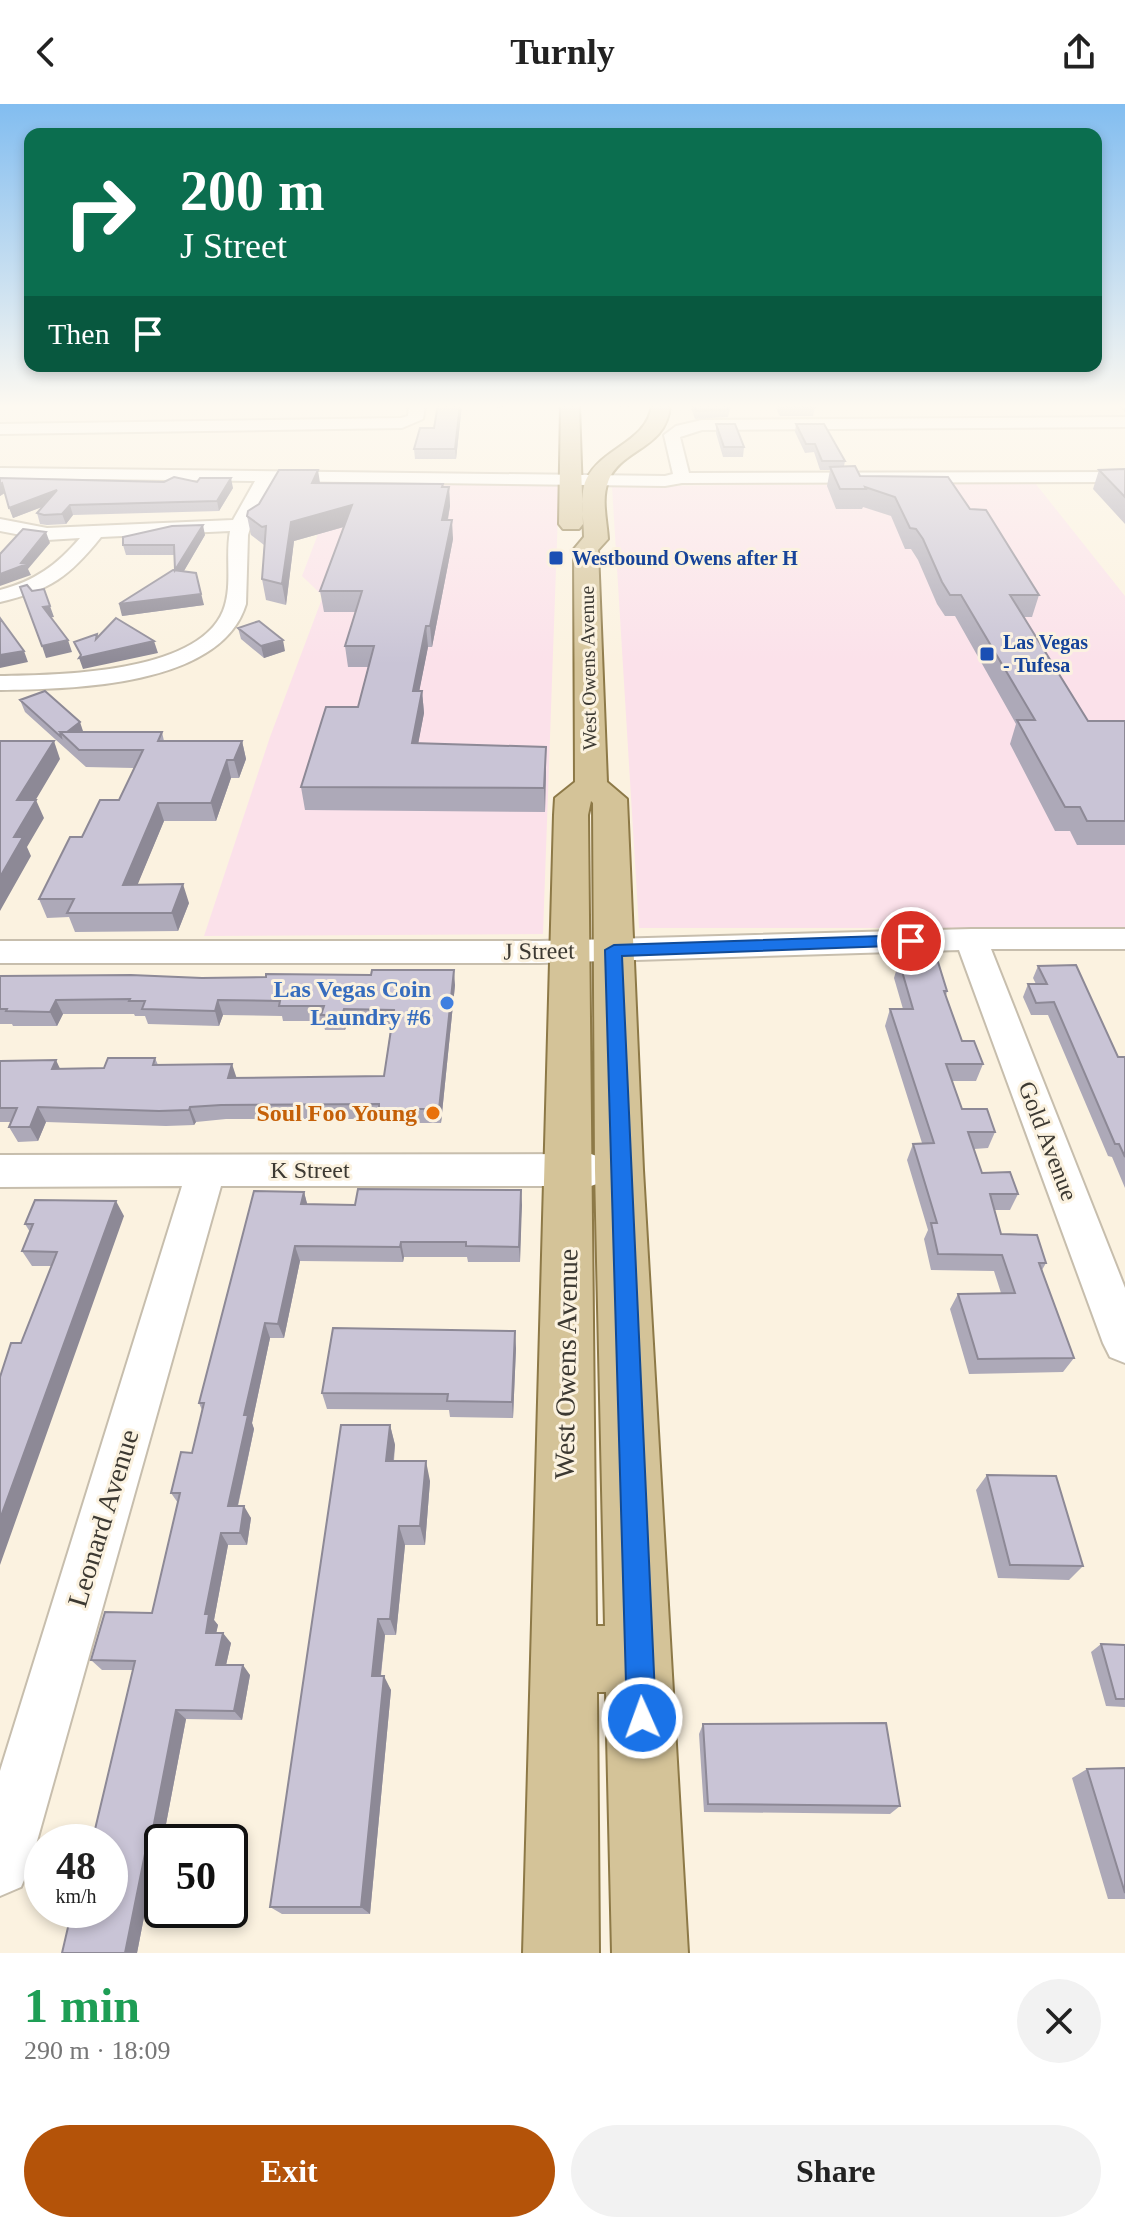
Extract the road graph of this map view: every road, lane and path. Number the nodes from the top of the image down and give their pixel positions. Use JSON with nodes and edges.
{"nodes":[{"id":1,"x":259,"y":491,"type":"edge"},
{"id":2,"x":572,"y":491,"type":"edge"},
{"id":3,"x":598,"y":491,"type":"edge"},
{"id":4,"x":0,"y":525,"type":"edge"},
{"id":5,"x":241,"y":525,"type":"junction"},
{"id":6,"x":95,"y":532,"type":"junction"},
{"id":7,"x":586,"y":549,"type":"junction"},
{"id":8,"x":0,"y":596,"type":"edge"},
{"id":9,"x":0,"y":683,"type":"edge"},
{"id":10,"x":591,"y":786,"type":"junction"},
{"id":11,"x":971,"y":939,"type":"junction"},
{"id":12,"x":1125,"y":939,"type":"edge"},
{"id":13,"x":614,"y":950,"type":"junction"},
{"id":14,"x":571,"y":951,"type":"junction"},
{"id":15,"x":0,"y":952,"type":"edge"},
{"id":16,"x":206,"y":1170,"type":"junction"},
{"id":17,"x":594,"y":1170,"type":"junction"},
{"id":18,"x":0,"y":1171,"type":"edge"},
{"id":19,"x":1125,"y":1343,"type":"edge"},
{"id":20,"x":563,"y":1659,"type":"junction"},
{"id":21,"x":640,"y":1659,"type":"junction"},
{"id":22,"x":0,"y":1866,"type":"edge"},
{"id":23,"x":561,"y":1953,"type":"edge"},
{"id":24,"x":650,"y":1953,"type":"edge"}],
"edges":[{"from":1,"to":5,"type":"street"},
{"from":2,"to":7,"type":"main road","name":"West Owens Avenue"},
{"from":3,"to":7,"type":"main road","name":"West Owens Avenue"},
{"from":4,"to":6,"type":"street"},
{"from":5,"to":6,"type":"street"},
{"from":5,"to":9,"type":"street"},
{"from":6,"to":8,"type":"street"},
{"from":7,"to":10,"type":"main road","name":"West Owens Avenue"},
{"from":10,"to":13,"type":"main road","name":"West Owens Avenue"},
{"from":10,"to":14,"type":"main road","name":"West Owens Avenue"},
{"from":11,"to":12,"type":"street","name":"J Street"},
{"from":11,"to":13,"type":"street","name":"J Street"},
{"from":11,"to":19,"type":"street","name":"Gold Avenue"},
{"from":13,"to":14,"type":"street","name":"J Street"},
{"from":13,"to":17,"type":"main road","name":"West Owens Avenue"},
{"from":14,"to":15,"type":"street","name":"J Street"},
{"from":14,"to":17,"type":"main road","name":"West Owens Avenue"},
{"from":16,"to":17,"type":"street","name":"K Street"},
{"from":16,"to":18,"type":"street","name":"K Street"},
{"from":16,"to":22,"type":"street","name":"Leonard Avenue"},
{"from":17,"to":20,"type":"main road","name":"West Owens Avenue"},
{"from":17,"to":21,"type":"main road","name":"West Owens Avenue"},
{"from":20,"to":21,"type":"main road"},
{"from":20,"to":23,"type":"main road","name":"West Owens Avenue"},
{"from":21,"to":24,"type":"main road","name":"West Owens Avenue"}]}
